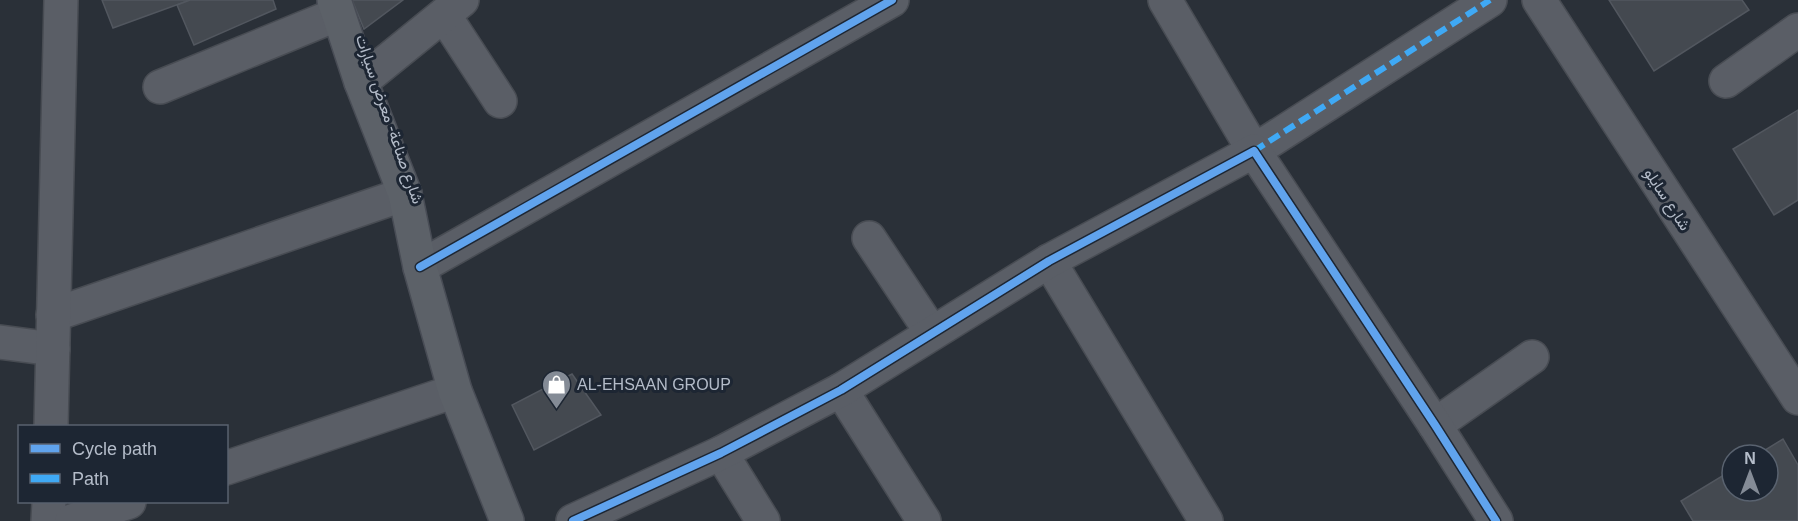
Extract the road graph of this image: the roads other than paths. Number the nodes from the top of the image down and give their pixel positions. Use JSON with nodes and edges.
{"nodes":[{"id":1,"x":61,"y":0,"type":"edge"},
{"id":2,"x":892,"y":0,"type":"edge"},
{"id":3,"x":1165,"y":0,"type":"edge"},
{"id":4,"x":1490,"y":0,"type":"edge"},
{"id":5,"x":1539,"y":0,"type":"edge"},
{"id":6,"x":336,"y":7,"type":"edge"},
{"id":7,"x":453,"y":8,"type":"edge"},
{"id":8,"x":1798,"y":30,"type":"edge"},
{"id":9,"x":1726,"y":81,"type":"dead end"},
{"id":10,"x":361,"y":82,"type":"junction"},
{"id":11,"x":160,"y":87,"type":"dead end"},
{"id":12,"x":500,"y":101,"type":"dead end"},
{"id":13,"x":1254,"y":151,"type":"junction"},
{"id":14,"x":405,"y":194,"type":"junction"},
{"id":15,"x":869,"y":238,"type":"dead end"},
{"id":16,"x":1049,"y":261,"type":"junction"},
{"id":17,"x":420,"y":267,"type":"junction"},
{"id":18,"x":53,"y":315,"type":"junction"},
{"id":19,"x":932,"y":333,"type":"junction"},
{"id":20,"x":0,"y":342,"type":"edge"},
{"id":21,"x":53,"y":349,"type":"junction"},
{"id":22,"x":1532,"y":357,"type":"dead end"},
{"id":23,"x":841,"y":390,"type":"junction"},
{"id":24,"x":455,"y":391,"type":"junction"},
{"id":25,"x":1798,"y":398,"type":"edge"},
{"id":26,"x":51,"y":425,"type":"edge"},
{"id":27,"x":1435,"y":425,"type":"junction"},
{"id":28,"x":721,"y":453,"type":"junction"},
{"id":29,"x":228,"y":467,"type":"edge"},
{"id":30,"x":48,"y":503,"type":"edge"},
{"id":31,"x":123,"y":503,"type":"edge"},
{"id":32,"x":48,"y":521,"type":"edge"},
{"id":33,"x":72,"y":521,"type":"edge"},
{"id":34,"x":507,"y":521,"type":"edge"},
{"id":35,"x":573,"y":521,"type":"edge"},
{"id":36,"x":763,"y":521,"type":"edge"},
{"id":37,"x":924,"y":521,"type":"edge"},
{"id":38,"x":1206,"y":521,"type":"edge"},
{"id":39,"x":1496,"y":521,"type":"edge"}],
"edges":[{"from":1,"to":18,"type":"street"},
{"from":2,"to":17,"type":"street"},
{"from":3,"to":13,"type":"street"},
{"from":4,"to":13,"type":"street"},
{"from":5,"to":25,"type":"street","name":"شارع سايلو"},
{"from":6,"to":10,"type":"main road","name":"شارع صناعة- معرض سيارات"},
{"from":6,"to":11,"type":"street"},
{"from":7,"to":10,"type":"street"},
{"from":7,"to":12,"type":"street"},
{"from":8,"to":9,"type":"street"},
{"from":10,"to":14,"type":"main road","name":"شارع صناعة- معرض سيارات"},
{"from":13,"to":16,"type":"street"},
{"from":13,"to":27,"type":"street"},
{"from":14,"to":17,"type":"main road","name":"شارع صناعة- معرض سيارات"},
{"from":14,"to":18,"type":"street"},
{"from":15,"to":19,"type":"street"},
{"from":16,"to":19,"type":"street"},
{"from":16,"to":38,"type":"street"},
{"from":17,"to":24,"type":"main road","name":"شارع صناعة- معرض سيارات"},
{"from":18,"to":21,"type":"street"},
{"from":19,"to":23,"type":"street"},
{"from":20,"to":21,"type":"street"},
{"from":21,"to":26,"type":"street"},
{"from":22,"to":27,"type":"street"},
{"from":23,"to":28,"type":"street"},
{"from":23,"to":37,"type":"street"},
{"from":24,"to":29,"type":"street"},
{"from":24,"to":34,"type":"main road","name":"شارع صناعة- معرض سيارات"},
{"from":27,"to":39,"type":"street"},
{"from":28,"to":35,"type":"street"},
{"from":28,"to":36,"type":"street"},
{"from":30,"to":32,"type":"street"},
{"from":31,"to":33,"type":"street"}]}
